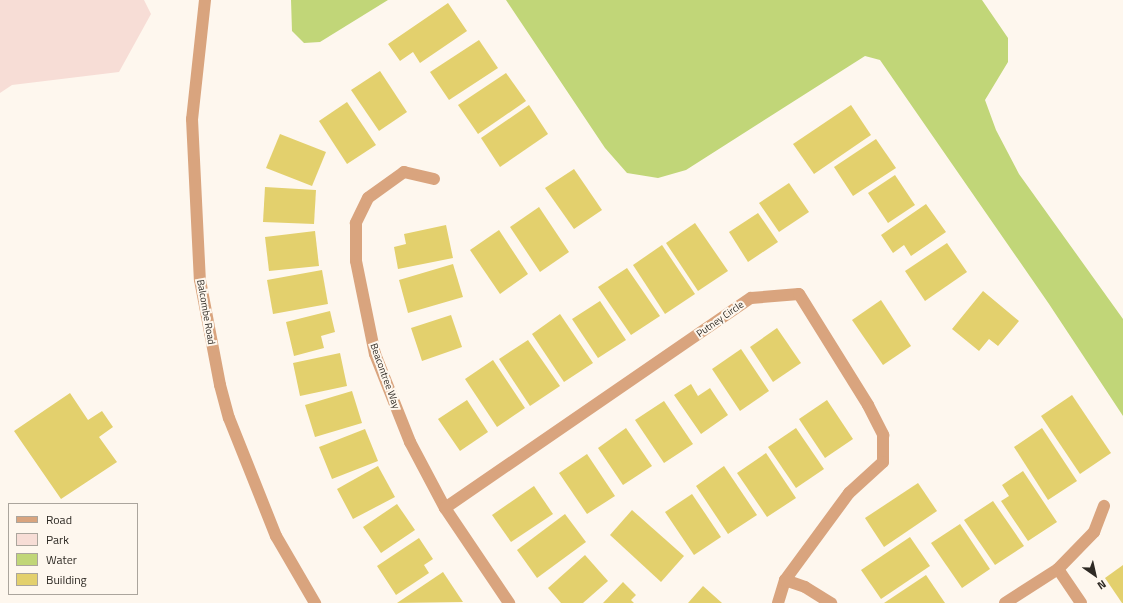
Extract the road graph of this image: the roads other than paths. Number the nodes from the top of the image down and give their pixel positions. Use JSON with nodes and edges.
{"nodes":[{"id":1,"x":205,"y":0,"type":"edge"},
{"id":2,"x":434,"y":179,"type":"dead end"},
{"id":3,"x":1104,"y":506,"type":"dead end"},
{"id":4,"x":445,"y":508,"type":"junction"},
{"id":5,"x":1058,"y":569,"type":"junction"},
{"id":6,"x":785,"y":580,"type":"junction"},
{"id":7,"x":315,"y":603,"type":"edge"},
{"id":8,"x":509,"y":603,"type":"edge"},
{"id":9,"x":778,"y":603,"type":"edge"},
{"id":10,"x":831,"y":603,"type":"edge"},
{"id":11,"x":1005,"y":603,"type":"edge"},
{"id":12,"x":1081,"y":603,"type":"edge"}],
"edges":[{"from":1,"to":7,"type":"street","name":"Balcombe Road"},
{"from":2,"to":4,"type":"street","name":"Beacontree Way"},
{"from":3,"to":5,"type":"street"},
{"from":4,"to":6,"type":"street","name":"Putney Circle"},
{"from":4,"to":8,"type":"street","name":"Beacontree Way"},
{"from":5,"to":11,"type":"street"},
{"from":5,"to":12,"type":"street"},
{"from":6,"to":9,"type":"street","name":"Putney Circle"},
{"from":6,"to":10,"type":"street"}]}
